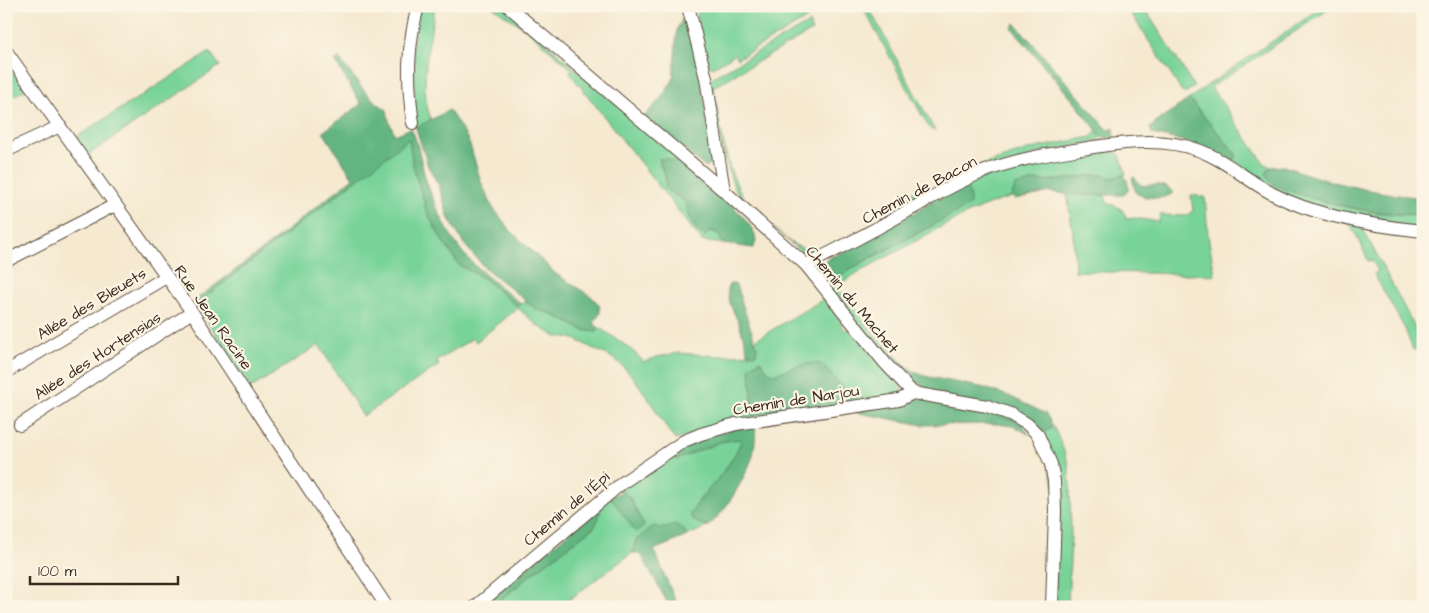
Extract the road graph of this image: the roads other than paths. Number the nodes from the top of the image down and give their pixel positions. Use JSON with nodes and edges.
{"nodes":[{"id":1,"x":418,"y":6,"type":"edge"},
{"id":2,"x":508,"y":6,"type":"edge"},
{"id":3,"x":688,"y":6,"type":"edge"},
{"id":4,"x":6,"y":51,"type":"edge"},
{"id":5,"x":413,"y":123,"type":"dead end"},
{"id":6,"x":60,"y":126,"type":"junction"},
{"id":7,"x":6,"y":151,"type":"edge"},
{"id":8,"x":724,"y":191,"type":"junction"},
{"id":9,"x":115,"y":205,"type":"junction"},
{"id":10,"x":1423,"y":231,"type":"edge"},
{"id":11,"x":6,"y":261,"type":"edge"},
{"id":12,"x":806,"y":265,"type":"junction"},
{"id":13,"x":166,"y":276,"type":"junction"},
{"id":14,"x":192,"y":312,"type":"junction"},
{"id":15,"x":6,"y":372,"type":"edge"},
{"id":16,"x":913,"y":393,"type":"junction"},
{"id":17,"x":20,"y":425,"type":"dead end"},
{"id":18,"x":684,"y":441,"type":"joint"},
{"id":19,"x":387,"y":607,"type":"edge"},
{"id":20,"x":475,"y":607,"type":"edge"},
{"id":21,"x":1052,"y":607,"type":"edge"}],
"edges":[{"from":1,"to":5,"type":"street"},
{"from":2,"to":8,"type":"street","name":"Chemin du Machet"},
{"from":3,"to":8,"type":"street"},
{"from":4,"to":6,"type":"street","name":"Rue Jean Racine"},
{"from":6,"to":7,"type":"street"},
{"from":6,"to":9,"type":"street","name":"Rue Jean Racine"},
{"from":8,"to":12,"type":"street","name":"Chemin du Machet"},
{"from":9,"to":11,"type":"street"},
{"from":9,"to":13,"type":"street","name":"Rue Jean Racine"},
{"from":10,"to":12,"type":"street","name":"Chemin de Bacon"},
{"from":12,"to":16,"type":"street","name":"Chemin du Machet"},
{"from":13,"to":14,"type":"street","name":"Rue Jean Racine"},
{"from":13,"to":15,"type":"street","name":"Allée des Bleuets"},
{"from":14,"to":17,"type":"street","name":"Allée des Hortensias"},
{"from":14,"to":19,"type":"street","name":"Rue Jean Racine"},
{"from":16,"to":18,"type":"street","name":"Chemin de Narjou"},
{"from":16,"to":21,"type":"street"},
{"from":18,"to":20,"type":"street","name":"Chemin de l'Épi"}]}
